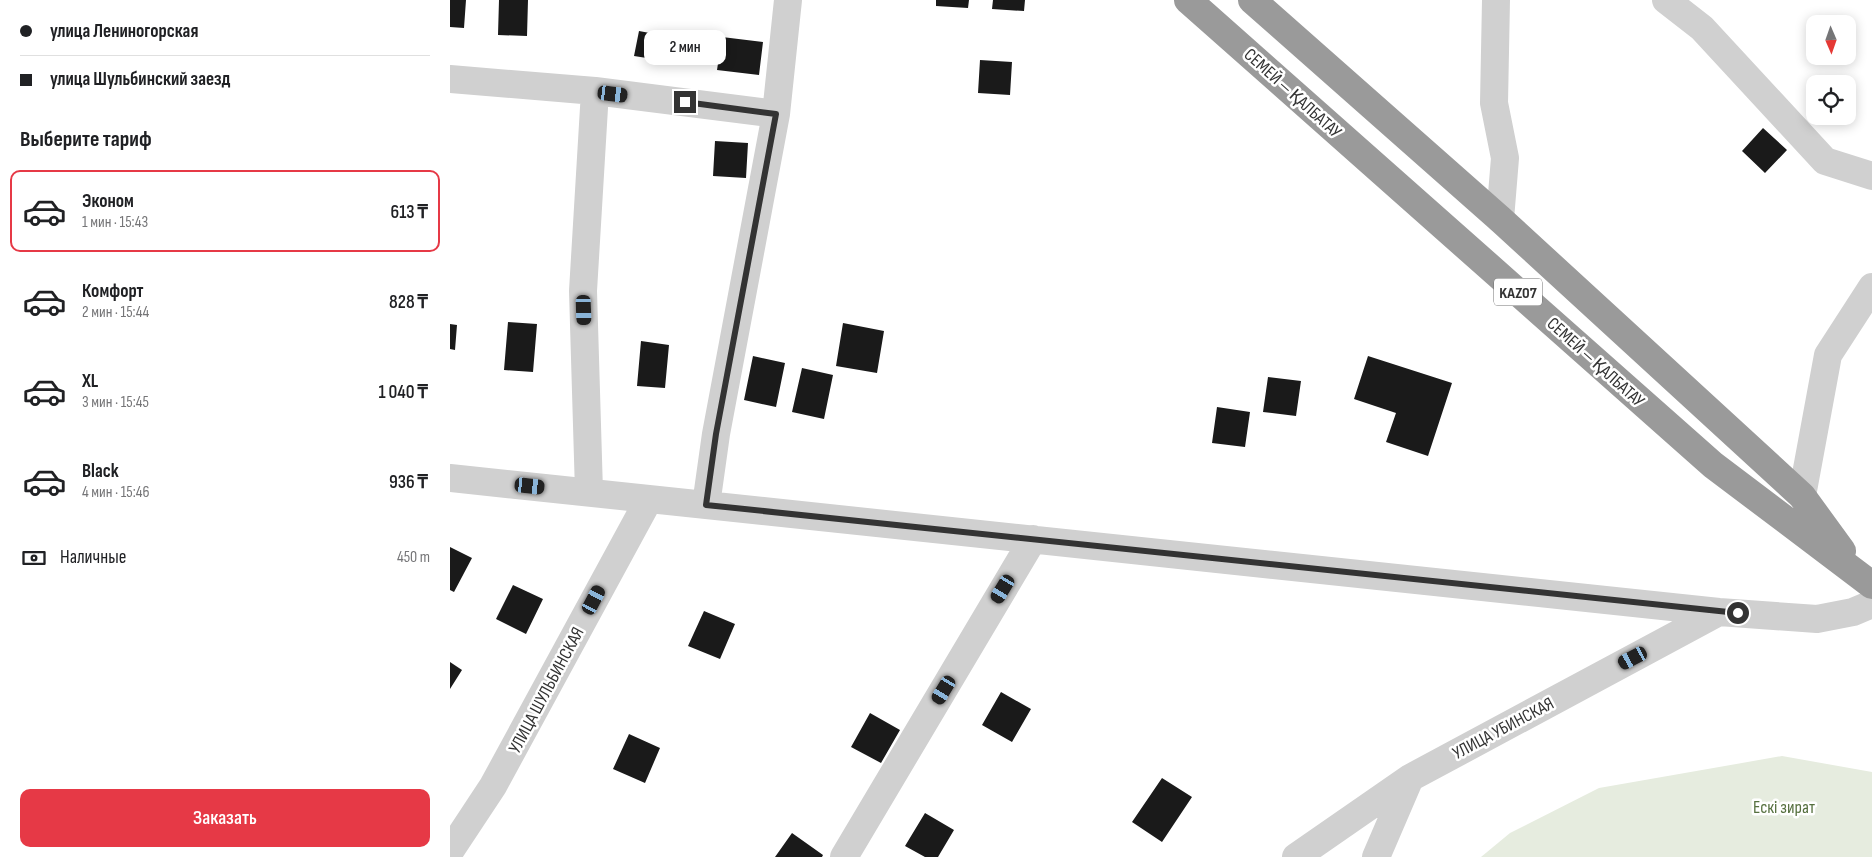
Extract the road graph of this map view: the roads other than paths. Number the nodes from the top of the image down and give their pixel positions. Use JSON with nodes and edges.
{"nodes":[{"id":1,"x":788,"y":0,"type":"edge"},
{"id":2,"x":1188,"y":0,"type":"edge"},
{"id":3,"x":1252,"y":0,"type":"edge"},
{"id":4,"x":1496,"y":0,"type":"edge"},
{"id":5,"x":1666,"y":0,"type":"edge"},
{"id":6,"x":450,"y":79,"type":"edge"},
{"id":7,"x":595,"y":91,"type":"junction"},
{"id":8,"x":776,"y":114,"type":"junction"},
{"id":9,"x":1872,"y":176,"type":"edge"},
{"id":10,"x":1500,"y":219,"type":"junction"},
{"id":11,"x":1872,"y":287,"type":"edge"},
{"id":12,"x":450,"y":478,"type":"edge"},
{"id":13,"x":589,"y":492,"type":"junction"},
{"id":14,"x":1802,"y":496,"type":"junction"},
{"id":15,"x":649,"y":499,"type":"junction"},
{"id":16,"x":706,"y":505,"type":"junction"},
{"id":17,"x":1033,"y":539,"type":"junction"},
{"id":18,"x":1864,"y":579,"type":"edge"},
{"id":19,"x":1872,"y":604,"type":"edge"},
{"id":20,"x":1719,"y":612,"type":"junction"},
{"id":21,"x":1410,"y":778,"type":"junction"},
{"id":22,"x":450,"y":851,"type":"edge"},
{"id":23,"x":844,"y":857,"type":"edge"},
{"id":24,"x":1296,"y":857,"type":"edge"},
{"id":25,"x":1376,"y":857,"type":"edge"}],
"edges":[{"from":1,"to":8,"type":"street"},
{"from":2,"to":18,"type":"highway","name":"СЕМЕЙ — ҚАЛБАТАУ","number":"KAZ07"},
{"from":3,"to":10,"type":"highway","name":"СЕМЕЙ — ҚАЛБАТАУ","number":"KAZ07"},
{"from":4,"to":10,"type":"street"},
{"from":5,"to":9,"type":"street"},
{"from":6,"to":7,"type":"street"},
{"from":7,"to":8,"type":"street"},
{"from":7,"to":13,"type":"street"},
{"from":8,"to":16,"type":"street"},
{"from":10,"to":14,"type":"highway","name":"СЕМЕЙ — ҚАЛБАТАУ","number":"KAZ07"},
{"from":11,"to":14,"type":"street"},
{"from":12,"to":13,"type":"street"},
{"from":13,"to":15,"type":"street"},
{"from":14,"to":18,"type":"highway","name":"СЕМЕЙ — ҚАЛБАТАУ","number":"KAZ07"},
{"from":15,"to":16,"type":"street"},
{"from":15,"to":22,"type":"street","name":"УЛИЦА ШУЛЬБИНСКАЯ"},
{"from":16,"to":17,"type":"street"},
{"from":17,"to":20,"type":"street"},
{"from":17,"to":23,"type":"street"},
{"from":19,"to":20,"type":"street"},
{"from":20,"to":21,"type":"street","name":"УЛИЦА УБИНСКАЯ"},
{"from":21,"to":24,"type":"street","name":"УЛИЦА УБИНСКАЯ"},
{"from":21,"to":25,"type":"street"}]}
